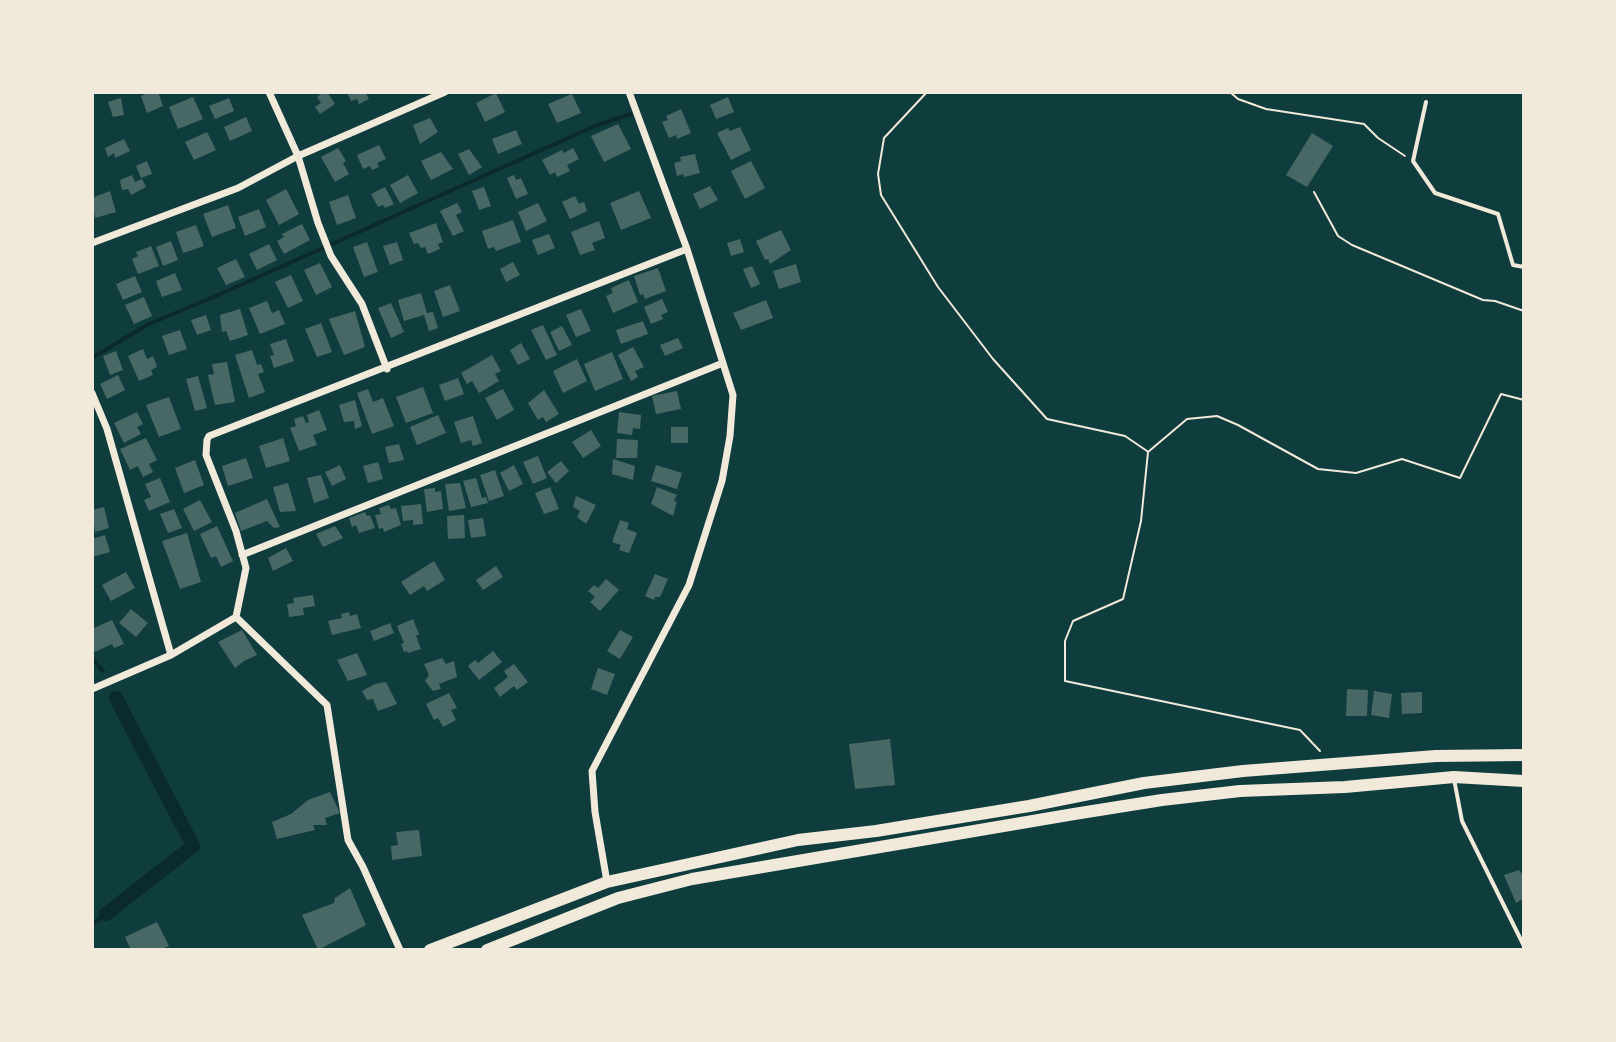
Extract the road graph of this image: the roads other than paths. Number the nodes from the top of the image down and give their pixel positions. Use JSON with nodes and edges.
{"nodes":[{"id":1,"x":269,"y":92,"type":"edge"},
{"id":2,"x":445,"y":92,"type":"edge"},
{"id":3,"x":629,"y":92,"type":"edge"},
{"id":4,"x":1426,"y":102,"type":"dead end"},
{"id":5,"x":298,"y":156,"type":"junction"},
{"id":6,"x":93,"y":240,"type":"edge"},
{"id":7,"x":687,"y":249,"type":"junction"},
{"id":8,"x":1524,"y":267,"type":"edge"},
{"id":9,"x":723,"y":363,"type":"junction"},
{"id":10,"x":387,"y":369,"type":"junction"},
{"id":11,"x":92,"y":393,"type":"edge"},
{"id":12,"x":242,"y":555,"type":"junction"},
{"id":13,"x":236,"y":617,"type":"junction"},
{"id":14,"x":171,"y":655,"type":"junction"},
{"id":15,"x":92,"y":689,"type":"edge"},
{"id":16,"x":1524,"y":755,"type":"edge"},
{"id":17,"x":1454,"y":777,"type":"junction"},
{"id":18,"x":1524,"y":781,"type":"edge"},
{"id":19,"x":607,"y":882,"type":"junction"},
{"id":20,"x":1524,"y":946,"type":"edge"},
{"id":21,"x":400,"y":950,"type":"edge"},
{"id":22,"x":430,"y":950,"type":"edge"},
{"id":23,"x":487,"y":950,"type":"edge"}],
"edges":[{"from":1,"to":5,"type":"street"},
{"from":2,"to":5,"type":"street"},
{"from":3,"to":7,"type":"street"},
{"from":4,"to":8,"type":"lane"},
{"from":5,"to":6,"type":"street"},
{"from":5,"to":10,"type":"street"},
{"from":7,"to":9,"type":"street"},
{"from":7,"to":10,"type":"street"},
{"from":9,"to":12,"type":"street"},
{"from":9,"to":19,"type":"street"},
{"from":10,"to":12,"type":"street"},
{"from":11,"to":14,"type":"street"},
{"from":12,"to":13,"type":"street"},
{"from":13,"to":14,"type":"street"},
{"from":13,"to":21,"type":"street"},
{"from":14,"to":15,"type":"street"},
{"from":16,"to":19,"type":"highway"},
{"from":17,"to":18,"type":"highway"},
{"from":17,"to":20,"type":"lane"},
{"from":17,"to":23,"type":"highway"},
{"from":19,"to":22,"type":"highway"}]}
